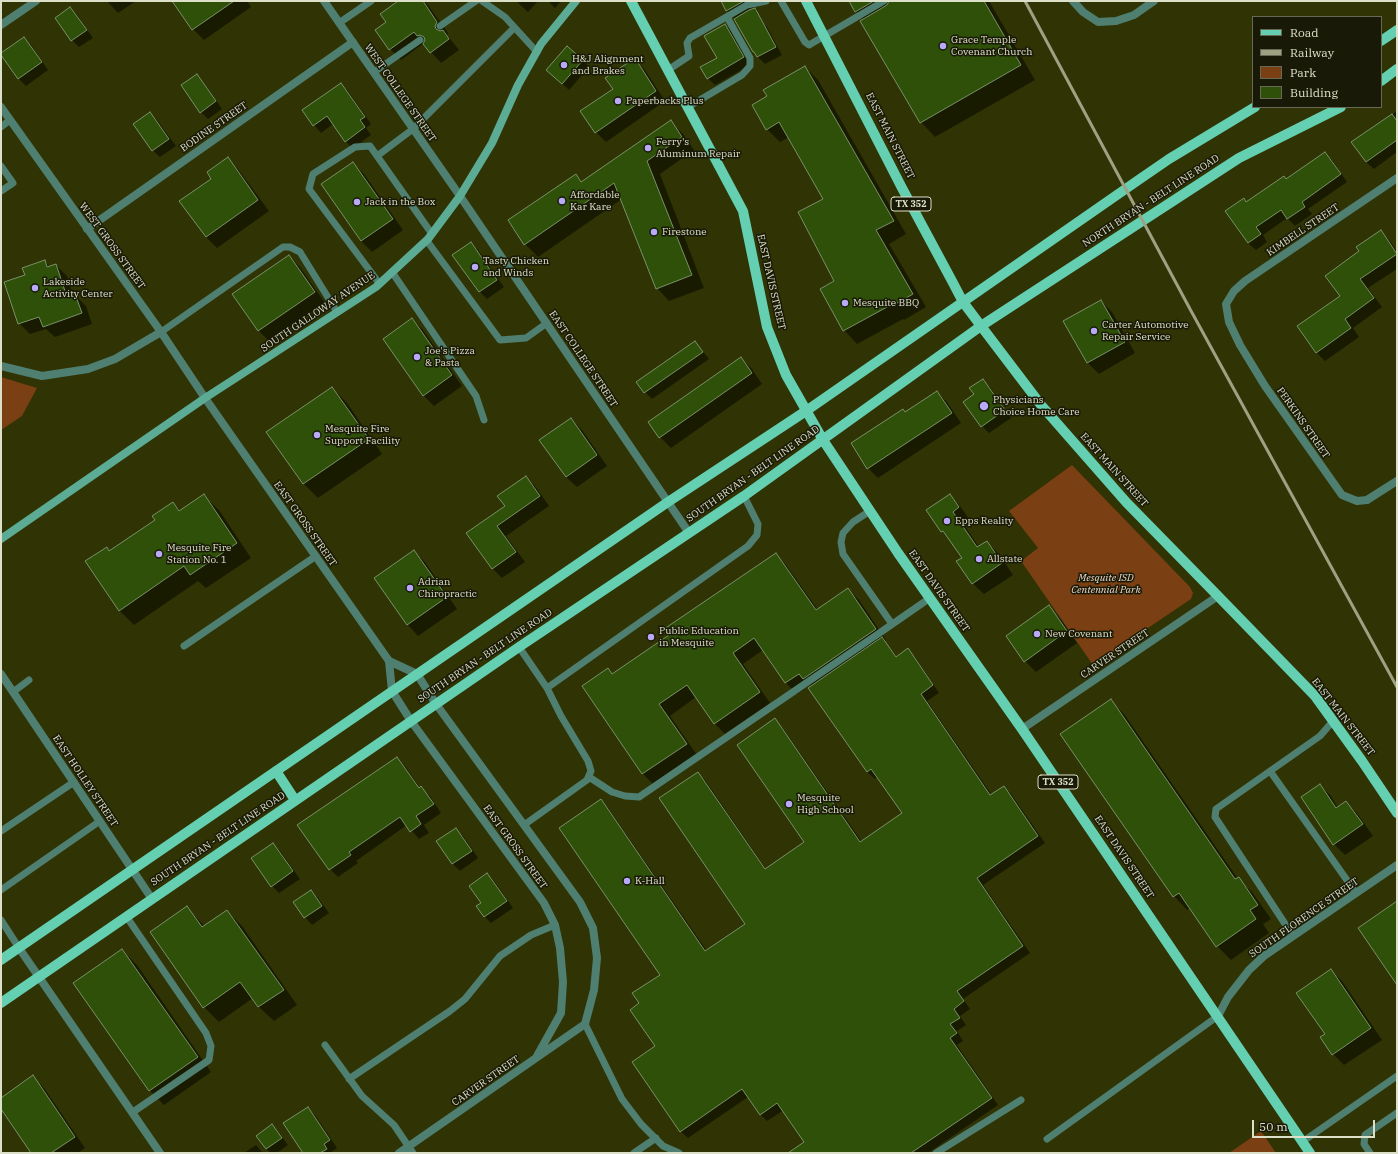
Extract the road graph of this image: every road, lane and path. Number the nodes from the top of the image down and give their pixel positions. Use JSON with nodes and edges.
{"nodes":[{"id":1,"x":36,"y":1,"type":"edge"},
{"id":2,"x":324,"y":1,"type":"edge"},
{"id":3,"x":371,"y":1,"type":"edge"},
{"id":4,"x":476,"y":1,"type":"edge"},
{"id":5,"x":482,"y":1,"type":"edge"},
{"id":6,"x":576,"y":1,"type":"edge"},
{"id":7,"x":631,"y":1,"type":"edge"},
{"id":8,"x":766,"y":1,"type":"edge"},
{"id":9,"x":781,"y":1,"type":"edge"},
{"id":10,"x":806,"y":1,"type":"edge"},
{"id":11,"x":884,"y":1,"type":"edge"},
{"id":12,"x":1073,"y":1,"type":"edge"},
{"id":13,"x":1154,"y":1,"type":"edge"},
{"id":14,"x":727,"y":17,"type":"junction"},
{"id":15,"x":339,"y":23,"type":"junction"},
{"id":16,"x":1,"y":25,"type":"edge"},
{"id":17,"x":440,"y":26,"type":"dead end"},
{"id":18,"x":514,"y":28,"type":"junction"},
{"id":19,"x":1397,"y":30,"type":"edge"},
{"id":20,"x":825,"y":37,"type":"junction"},
{"id":21,"x":420,"y":40,"type":"dead end"},
{"id":22,"x":1382,"y":40,"type":"edge"},
{"id":23,"x":353,"y":42,"type":"junction"},
{"id":24,"x":537,"y":52,"type":"junction"},
{"id":25,"x":668,"y":70,"type":"junction"},
{"id":26,"x":1397,"y":70,"type":"edge"},
{"id":27,"x":374,"y":72,"type":"junction"},
{"id":28,"x":1382,"y":80,"type":"edge"},
{"id":29,"x":1,"y":107,"type":"edge"},
{"id":30,"x":688,"y":107,"type":"junction"},
{"id":31,"x":1253,"y":108,"type":"edge"},
{"id":32,"x":1339,"y":108,"type":"edge"},
{"id":33,"x":10,"y":120,"type":"junction"},
{"id":34,"x":1,"y":127,"type":"edge"},
{"id":35,"x":413,"y":129,"type":"junction"},
{"id":36,"x":377,"y":156,"type":"junction"},
{"id":37,"x":1,"y":166,"type":"edge"},
{"id":38,"x":1397,"y":178,"type":"edge"},
{"id":39,"x":1,"y":191,"type":"edge"},
{"id":40,"x":460,"y":196,"type":"junction"},
{"id":41,"x":87,"y":229,"type":"junction"},
{"id":42,"x":432,"y":234,"type":"junction"},
{"id":43,"x":427,"y":241,"type":"junction"},
{"id":44,"x":392,"y":272,"type":"junction"},
{"id":45,"x":379,"y":283,"type":"junction"},
{"id":46,"x":963,"y":302,"type":"junction"},
{"id":47,"x":1226,"y":304,"type":"joint"},
{"id":48,"x":337,"y":312,"type":"junction"},
{"id":49,"x":547,"y":323,"type":"junction"},
{"id":50,"x":981,"y":326,"type":"junction"},
{"id":51,"x":162,"y":332,"type":"junction"},
{"id":52,"x":1,"y":366,"type":"edge"},
{"id":53,"x":206,"y":398,"type":"junction"},
{"id":54,"x":806,"y":411,"type":"junction"},
{"id":55,"x":484,"y":420,"type":"dead end"},
{"id":56,"x":822,"y":440,"type":"junction"},
{"id":57,"x":1397,"y":481,"type":"edge"},
{"id":58,"x":744,"y":496,"type":"junction"},
{"id":59,"x":668,"y":502,"type":"junction"},
{"id":60,"x":870,"y":511,"type":"junction"},
{"id":61,"x":689,"y":533,"type":"junction"},
{"id":62,"x":1,"y":539,"type":"edge"},
{"id":63,"x":316,"y":556,"type":"junction"},
{"id":64,"x":1218,"y":596,"type":"junction"},
{"id":65,"x":930,"y":598,"type":"junction"},
{"id":66,"x":892,"y":624,"type":"junction"},
{"id":67,"x":184,"y":646,"type":"dead end"},
{"id":68,"x":519,"y":647,"type":"junction"},
{"id":69,"x":389,"y":661,"type":"junction"},
{"id":70,"x":1,"y":674,"type":"edge"},
{"id":71,"x":417,"y":674,"type":"junction"},
{"id":72,"x":29,"y":680,"type":"dead end"},
{"id":73,"x":547,"y":688,"type":"junction"},
{"id":74,"x":392,"y":691,"type":"junction"},
{"id":75,"x":13,"y":692,"type":"junction"},
{"id":76,"x":436,"y":704,"type":"junction"},
{"id":77,"x":411,"y":721,"type":"junction"},
{"id":78,"x":1333,"y":721,"type":"junction"},
{"id":79,"x":1022,"y":729,"type":"junction"},
{"id":80,"x":276,"y":771,"type":"junction"},
{"id":81,"x":1270,"y":771,"type":"junction"},
{"id":82,"x":589,"y":777,"type":"junction"},
{"id":83,"x":74,"y":782,"type":"junction"},
{"id":84,"x":295,"y":800,"type":"junction"},
{"id":85,"x":1397,"y":814,"type":"edge"},
{"id":86,"x":100,"y":821,"type":"junction"},
{"id":87,"x":524,"y":825,"type":"junction"},
{"id":88,"x":1,"y":831,"type":"edge"},
{"id":89,"x":1397,"y":865,"type":"edge"},
{"id":90,"x":132,"y":869,"type":"junction"},
{"id":91,"x":1,"y":890,"type":"edge"},
{"id":92,"x":1356,"y":893,"type":"junction"},
{"id":93,"x":152,"y":899,"type":"junction"},
{"id":94,"x":126,"y":916,"type":"junction"},
{"id":95,"x":1,"y":920,"type":"edge"},
{"id":96,"x":555,"y":925,"type":"junction"},
{"id":97,"x":1293,"y":936,"type":"junction"},
{"id":98,"x":19,"y":948,"type":"junction"},
{"id":99,"x":1,"y":960,"type":"edge"},
{"id":100,"x":38,"y":977,"type":"junction"},
{"id":101,"x":1,"y":1003,"type":"edge"},
{"id":102,"x":1218,"y":1016,"type":"junction"},
{"id":103,"x":584,"y":1024,"type":"junction"},
{"id":104,"x":325,"y":1045,"type":"dead end"},
{"id":105,"x":536,"y":1059,"type":"junction"},
{"id":106,"x":1397,"y":1076,"type":"edge"},
{"id":107,"x":349,"y":1079,"type":"junction"},
{"id":108,"x":1021,"y":1100,"type":"dead end"},
{"id":109,"x":133,"y":1112,"type":"junction"},
{"id":110,"x":1397,"y":1113,"type":"edge"},
{"id":111,"x":656,"y":1138,"type":"junction"},
{"id":112,"x":1047,"y":1139,"type":"dead end"},
{"id":113,"x":1302,"y":1142,"type":"junction"},
{"id":114,"x":411,"y":1150,"type":"edge"},
{"id":115,"x":160,"y":1153,"type":"edge"},
{"id":116,"x":399,"y":1153,"type":"edge"},
{"id":117,"x":634,"y":1153,"type":"edge"},
{"id":118,"x":679,"y":1153,"type":"edge"},
{"id":119,"x":936,"y":1153,"type":"edge"},
{"id":120,"x":1310,"y":1153,"type":"edge"},
{"id":121,"x":1370,"y":1153,"type":"edge"}],
"edges":[{"from":1,"to":16,"type":"street"},
{"from":2,"to":15,"type":"street","name":"WEST COLLEGE STREET"},
{"from":3,"to":15,"type":"lane"},
{"from":4,"to":17,"type":"lane"},
{"from":5,"to":18,"type":"lane"},
{"from":6,"to":24,"type":"main road","name":"SOUTH GALLOWAY AVENUE"},
{"from":7,"to":25,"type":"main road","name":"EAST DAVIS STREET","number":"TX 352"},
{"from":8,"to":14,"type":"lane"},
{"from":9,"to":20,"type":"lane"},
{"from":10,"to":20,"type":"main road","name":"EAST MAIN STREET","number":"TX 352"},
{"from":11,"to":20,"type":"lane"},
{"from":12,"to":13,"type":"street"},
{"from":14,"to":25,"type":"lane"},
{"from":14,"to":30,"type":"lane"},
{"from":15,"to":23,"type":"street","name":"WEST COLLEGE STREET"},
{"from":18,"to":24,"type":"lane"},
{"from":18,"to":35,"type":"lane"},
{"from":19,"to":22,"type":"main road"},
{"from":20,"to":46,"type":"main road","name":"EAST MAIN STREET","number":"TX 352"},
{"from":21,"to":27,"type":"lane"},
{"from":23,"to":27,"type":"street","name":"WEST COLLEGE STREET"},
{"from":23,"to":41,"type":"street","name":"BODINE STREET"},
{"from":24,"to":40,"type":"main road","name":"SOUTH GALLOWAY AVENUE"},
{"from":25,"to":30,"type":"main road","name":"EAST DAVIS STREET","number":"TX 352"},
{"from":26,"to":28,"type":"main road"},
{"from":27,"to":35,"type":"street","name":"WEST COLLEGE STREET"},
{"from":29,"to":33,"type":"street","name":"WEST GROSS STREET"},
{"from":30,"to":54,"type":"main road","name":"EAST DAVIS STREET","number":"TX 352"},
{"from":31,"to":46,"type":"main road"},
{"from":32,"to":50,"type":"main road","name":"NORTH BRYAN - BELT LINE ROAD"},
{"from":33,"to":34,"type":"lane"},
{"from":33,"to":41,"type":"street","name":"WEST GROSS STREET"},
{"from":35,"to":36,"type":"lane"},
{"from":35,"to":40,"type":"street","name":"WEST COLLEGE STREET"},
{"from":36,"to":42,"type":"lane"},
{"from":36,"to":45,"type":"lane"},
{"from":37,"to":39,"type":"lane"},
{"from":38,"to":47,"type":"street","name":"KIMBELL STREET"},
{"from":40,"to":42,"type":"main road","name":"SOUTH GALLOWAY AVENUE"},
{"from":40,"to":49,"type":"street","name":"EAST COLLEGE STREET"},
{"from":41,"to":51,"type":"street","name":"WEST GROSS STREET"},
{"from":42,"to":43,"type":"main road","name":"SOUTH GALLOWAY AVENUE"},
{"from":43,"to":44,"type":"main road","name":"SOUTH GALLOWAY AVENUE"},
{"from":43,"to":49,"type":"lane"},
{"from":44,"to":45,"type":"main road","name":"SOUTH GALLOWAY AVENUE"},
{"from":44,"to":55,"type":"lane"},
{"from":45,"to":48,"type":"main road","name":"SOUTH GALLOWAY AVENUE"},
{"from":46,"to":50,"type":"main road","name":"EAST MAIN STREET","number":"TX 352"},
{"from":46,"to":54,"type":"main road"},
{"from":47,"to":57,"type":"street","name":"PERKINS STREET"},
{"from":48,"to":51,"type":"lane"},
{"from":48,"to":53,"type":"main road","name":"SOUTH GALLOWAY AVENUE"},
{"from":49,"to":59,"type":"street","name":"EAST COLLEGE STREET"},
{"from":50,"to":56,"type":"main road","name":"SOUTH BRYAN - BELT LINE ROAD"},
{"from":50,"to":64,"type":"main road","name":"EAST MAIN STREET","number":"TX 352"},
{"from":51,"to":52,"type":"street"},
{"from":51,"to":53,"type":"street","name":"WEST GROSS STREET"},
{"from":53,"to":62,"type":"main road","name":"SOUTH GALLOWAY AVENUE"},
{"from":53,"to":63,"type":"street","name":"EAST GROSS STREET"},
{"from":54,"to":56,"type":"main road","name":"EAST DAVIS STREET","number":"TX 352"},
{"from":54,"to":59,"type":"main road"},
{"from":56,"to":58,"type":"main road","name":"SOUTH BRYAN - BELT LINE ROAD"},
{"from":56,"to":60,"type":"main road","name":"EAST DAVIS STREET","number":"TX 352"},
{"from":58,"to":61,"type":"main road","name":"SOUTH BRYAN - BELT LINE ROAD"},
{"from":58,"to":73,"type":"lane"},
{"from":59,"to":61,"type":"street","name":"EAST COLLEGE STREET"},
{"from":59,"to":71,"type":"main road"},
{"from":60,"to":65,"type":"main road","name":"EAST DAVIS STREET","number":"TX 352"},
{"from":60,"to":66,"type":"lane"},
{"from":61,"to":68,"type":"main road","name":"SOUTH BRYAN - BELT LINE ROAD"},
{"from":63,"to":67,"type":"lane"},
{"from":63,"to":69,"type":"street","name":"EAST GROSS STREET"},
{"from":64,"to":78,"type":"main road","name":"EAST MAIN STREET","number":"TX 352"},
{"from":64,"to":79,"type":"street","name":"CARVER STREET"},
{"from":65,"to":66,"type":"lane"},
{"from":65,"to":79,"type":"main road","name":"EAST DAVIS STREET","number":"TX 352"},
{"from":66,"to":82,"type":"lane"},
{"from":68,"to":73,"type":"lane"},
{"from":68,"to":76,"type":"main road","name":"SOUTH BRYAN - BELT LINE ROAD"},
{"from":69,"to":71,"type":"street"},
{"from":69,"to":74,"type":"street","name":"EAST GROSS STREET"},
{"from":70,"to":75,"type":"street","name":"EAST HOLLEY STREET"},
{"from":71,"to":74,"type":"main road"},
{"from":71,"to":76,"type":"street","name":"EAST GROSS STREET"},
{"from":72,"to":75,"type":"lane"},
{"from":73,"to":82,"type":"lane"},
{"from":74,"to":77,"type":"street","name":"EAST GROSS STREET"},
{"from":74,"to":80,"type":"main road"},
{"from":75,"to":83,"type":"street","name":"EAST HOLLEY STREET"},
{"from":76,"to":77,"type":"main road","name":"SOUTH BRYAN - BELT LINE ROAD"},
{"from":76,"to":87,"type":"street","name":"EAST GROSS STREET"},
{"from":77,"to":84,"type":"main road","name":"SOUTH BRYAN - BELT LINE ROAD"},
{"from":77,"to":96,"type":"street","name":"EAST GROSS STREET"},
{"from":78,"to":81,"type":"lane"},
{"from":78,"to":85,"type":"main road","name":"EAST MAIN STREET","number":"TX 352"},
{"from":79,"to":102,"type":"main road","name":"EAST DAVIS STREET","number":"TX 352"},
{"from":80,"to":84,"type":"main road"},
{"from":80,"to":90,"type":"main road"},
{"from":81,"to":92,"type":"lane"},
{"from":81,"to":97,"type":"lane"},
{"from":82,"to":87,"type":"lane"},
{"from":83,"to":86,"type":"street","name":"EAST HOLLEY STREET"},
{"from":83,"to":88,"type":"lane"},
{"from":84,"to":93,"type":"main road","name":"SOUTH BRYAN - BELT LINE ROAD"},
{"from":86,"to":90,"type":"street","name":"EAST HOLLEY STREET"},
{"from":86,"to":91,"type":"lane"},
{"from":87,"to":103,"type":"street","name":"EAST GROSS STREET"},
{"from":89,"to":92,"type":"street","name":"SOUTH FLORENCE STREET"},
{"from":90,"to":93,"type":"street","name":"EAST HOLLEY STREET"},
{"from":90,"to":98,"type":"main road"},
{"from":92,"to":97,"type":"street","name":"SOUTH FLORENCE STREET"},
{"from":93,"to":94,"type":"main road","name":"SOUTH BRYAN - BELT LINE ROAD"},
{"from":94,"to":100,"type":"main road","name":"SOUTH BRYAN - BELT LINE ROAD"},
{"from":94,"to":109,"type":"lane"},
{"from":95,"to":98,"type":"lane"},
{"from":96,"to":105,"type":"street","name":"EAST GROSS STREET"},
{"from":96,"to":107,"type":"lane"},
{"from":97,"to":102,"type":"street","name":"SOUTH FLORENCE STREET"},
{"from":98,"to":99,"type":"main road"},
{"from":98,"to":100,"type":"street"},
{"from":100,"to":101,"type":"main road","name":"SOUTH BRYAN - BELT LINE ROAD"},
{"from":100,"to":109,"type":"street"},
{"from":102,"to":112,"type":"lane"},
{"from":102,"to":113,"type":"main road","name":"EAST DAVIS STREET","number":"TX 352"},
{"from":103,"to":105,"type":"street","name":"CARVER STREET"},
{"from":103,"to":111,"type":"lane"},
{"from":104,"to":107,"type":"lane"},
{"from":105,"to":114,"type":"street","name":"CARVER STREET"},
{"from":106,"to":113,"type":"lane"},
{"from":107,"to":114,"type":"lane"},
{"from":108,"to":119,"type":"lane"},
{"from":109,"to":115,"type":"street"},
{"from":110,"to":121,"type":"lane"},
{"from":111,"to":117,"type":"lane"},
{"from":111,"to":118,"type":"lane"},
{"from":113,"to":120,"type":"main road","name":"EAST DAVIS STREET","number":"TX 352"},
{"from":114,"to":116,"type":"street","name":"CARVER STREET"}]}
